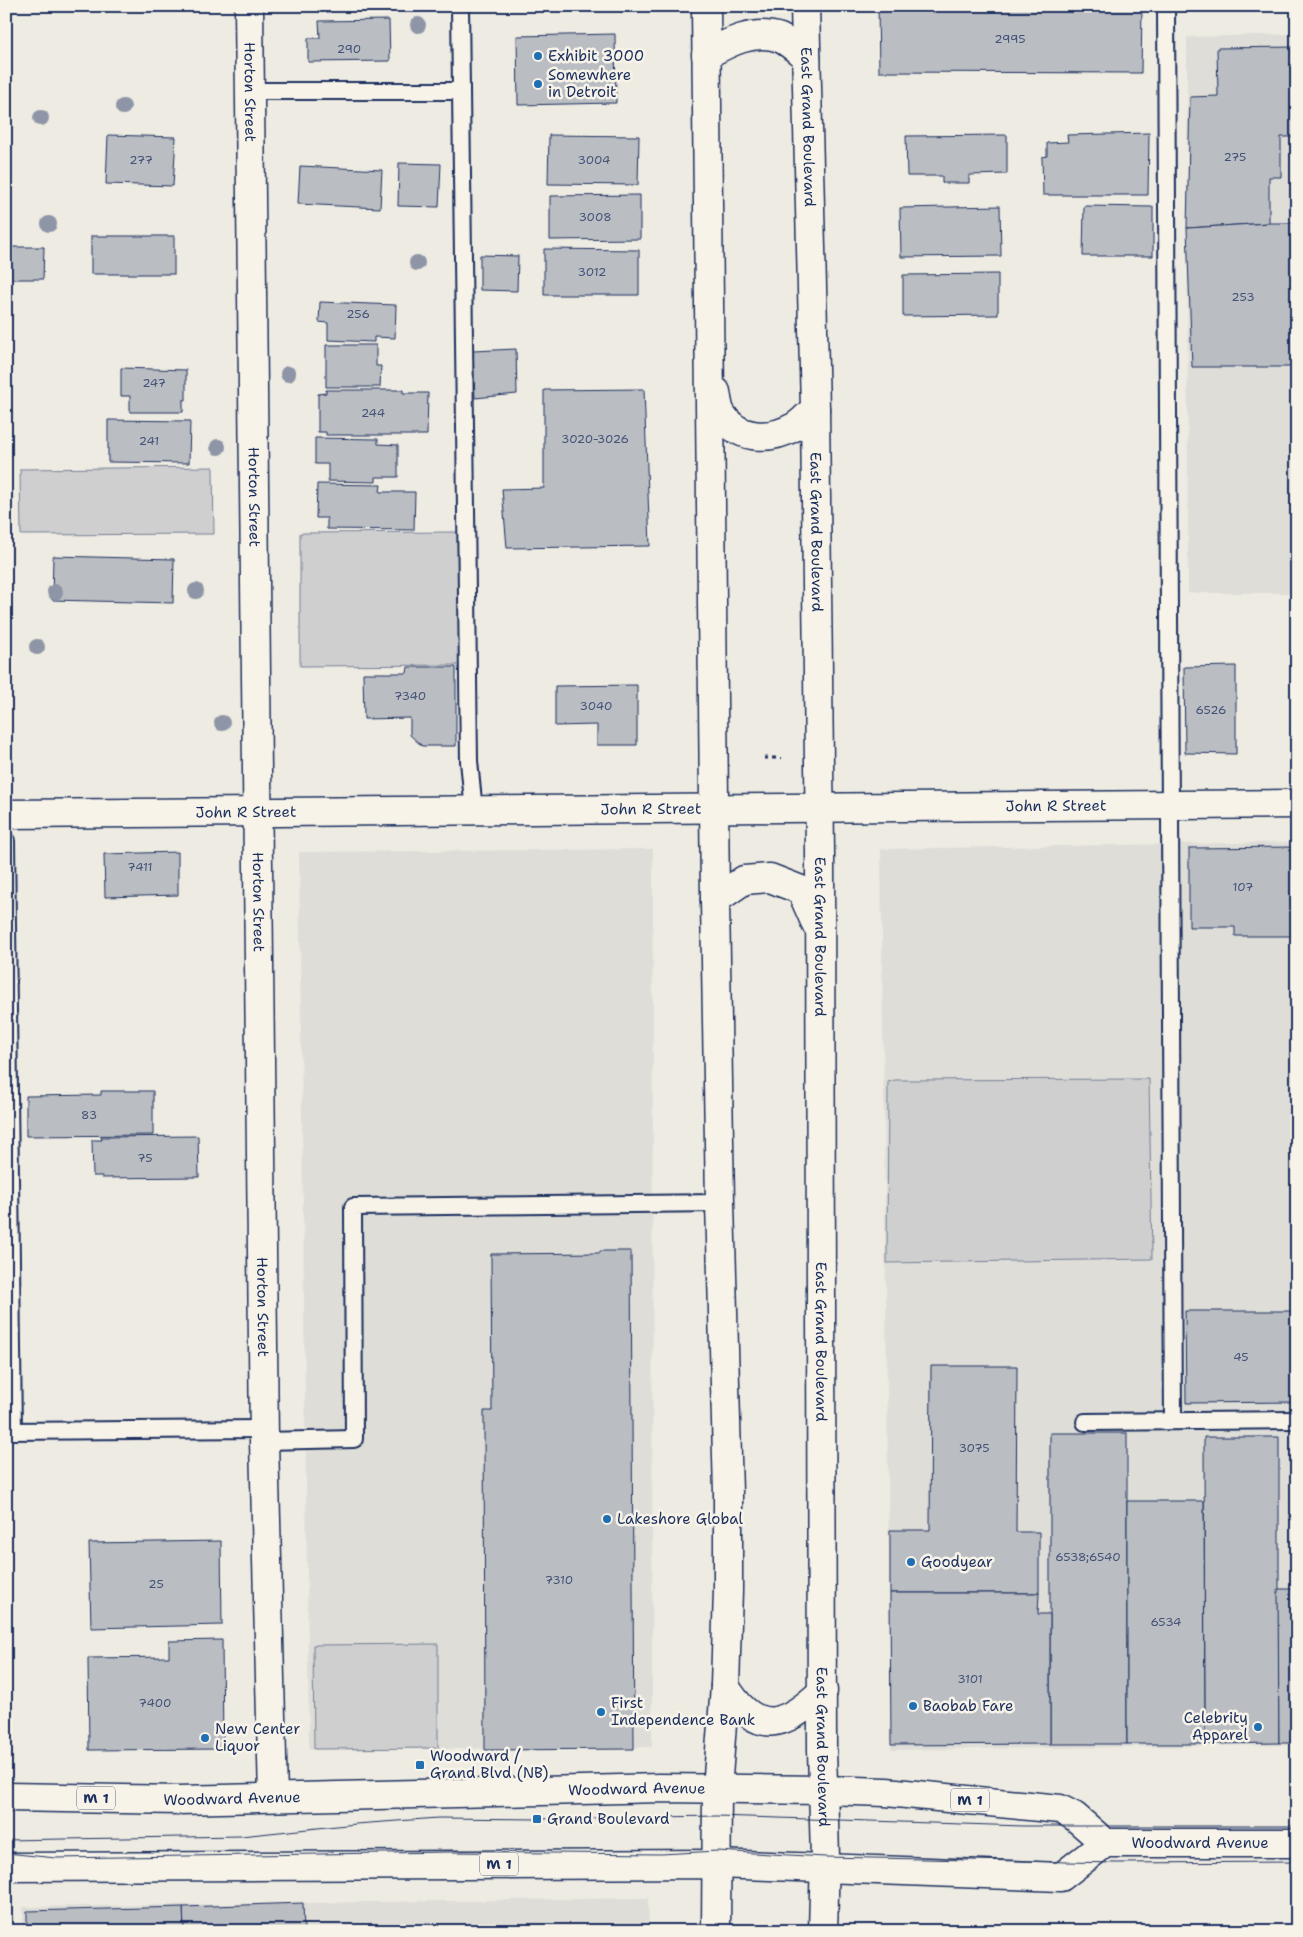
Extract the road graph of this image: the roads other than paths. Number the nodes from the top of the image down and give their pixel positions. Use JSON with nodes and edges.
{"nodes":[{"id":1,"x":249,"y":6,"type":"edge"},
{"id":2,"x":460,"y":6,"type":"edge"},
{"id":3,"x":706,"y":6,"type":"edge"},
{"id":4,"x":805,"y":6,"type":"edge"},
{"id":5,"x":1166,"y":6,"type":"edge"},
{"id":6,"x":706,"y":55,"type":"junction"},
{"id":7,"x":806,"y":57,"type":"junction"},
{"id":8,"x":250,"y":91,"type":"junction"},
{"id":9,"x":461,"y":91,"type":"junction"},
{"id":10,"x":711,"y":372,"type":"junction"},
{"id":11,"x":815,"y":409,"type":"junction"},
{"id":12,"x":1297,"y":804,"type":"edge"},
{"id":13,"x":1170,"y":805,"type":"junction"},
{"id":14,"x":715,"y":808,"type":"junction"},
{"id":15,"x":819,"y":808,"type":"junction"},
{"id":16,"x":474,"y":810,"type":"junction"},
{"id":17,"x":257,"y":812,"type":"junction"},
{"id":18,"x":6,"y":814,"type":"edge"},
{"id":19,"x":6,"y":841,"type":"edge"},
{"id":20,"x":715,"y":900,"type":"junction"},
{"id":21,"x":820,"y":932,"type":"junction"},
{"id":22,"x":720,"y":1204,"type":"junction"},
{"id":23,"x":1297,"y":1420,"type":"edge"},
{"id":24,"x":1173,"y":1421,"type":"junction"},
{"id":25,"x":1085,"y":1422,"type":"dead end"},
{"id":26,"x":9,"y":1431,"type":"edge"},
{"id":27,"x":264,"y":1435,"type":"junction"},
{"id":28,"x":725,"y":1686,"type":"junction"},
{"id":29,"x":823,"y":1691,"type":"junction"},
{"id":30,"x":717,"y":1789,"type":"junction"},
{"id":31,"x":824,"y":1790,"type":"junction"},
{"id":32,"x":6,"y":1797,"type":"edge"},
{"id":33,"x":273,"y":1798,"type":"junction"},
{"id":34,"x":1105,"y":1843,"type":"junction"},
{"id":35,"x":1297,"y":1843,"type":"edge"},
{"id":36,"x":716,"y":1864,"type":"junction"},
{"id":37,"x":6,"y":1866,"type":"edge"},
{"id":38,"x":824,"y":1869,"type":"junction"},
{"id":39,"x":728,"y":1930,"type":"edge"},
{"id":40,"x":823,"y":1931,"type":"edge"}],
"edges":[{"from":1,"to":8,"type":"main road","name":"Horton Street"},
{"from":2,"to":9,"type":"lane"},
{"from":3,"to":6,"type":"main road"},
{"from":4,"to":7,"type":"main road","name":"East Grand Boulevard"},
{"from":5,"to":13,"type":"lane"},
{"from":6,"to":7,"type":"main road"},
{"from":6,"to":10,"type":"main road"},
{"from":7,"to":11,"type":"main road","name":"East Grand Boulevard"},
{"from":8,"to":9,"type":"lane"},
{"from":8,"to":17,"type":"main road","name":"Horton Street"},
{"from":9,"to":16,"type":"lane"},
{"from":10,"to":11,"type":"main road"},
{"from":10,"to":14,"type":"main road"},
{"from":11,"to":15,"type":"main road","name":"East Grand Boulevard"},
{"from":12,"to":13,"type":"main road","name":"John R Street"},
{"from":13,"to":15,"type":"main road","name":"John R Street"},
{"from":13,"to":24,"type":"lane"},
{"from":14,"to":15,"type":"main road","name":"John R Street"},
{"from":14,"to":16,"type":"main road","name":"John R Street"},
{"from":14,"to":20,"type":"main road"},
{"from":15,"to":21,"type":"main road","name":"East Grand Boulevard"},
{"from":16,"to":17,"type":"main road","name":"John R Street"},
{"from":17,"to":18,"type":"main road","name":"John R Street"},
{"from":17,"to":27,"type":"main road","name":"Horton Street"},
{"from":19,"to":26,"type":"lane"},
{"from":20,"to":21,"type":"main road"},
{"from":20,"to":22,"type":"main road"},
{"from":21,"to":29,"type":"main road","name":"East Grand Boulevard"},
{"from":22,"to":27,"type":"lane"},
{"from":22,"to":28,"type":"main road"},
{"from":23,"to":24,"type":"lane"},
{"from":24,"to":25,"type":"lane"},
{"from":26,"to":27,"type":"lane"},
{"from":27,"to":33,"type":"main road","name":"Horton Street"},
{"from":28,"to":29,"type":"main road"},
{"from":28,"to":30,"type":"main road"},
{"from":29,"to":31,"type":"main road","name":"East Grand Boulevard"},
{"from":30,"to":31,"type":"main road","name":"Woodward Avenue","number":"M 1"},
{"from":30,"to":33,"type":"main road","name":"Woodward Avenue","number":"M 1"},
{"from":30,"to":36,"type":"main road"},
{"from":31,"to":34,"type":"main road","name":"Woodward Avenue","number":"M 1"},
{"from":31,"to":38,"type":"main road","name":"East Grand Boulevard"},
{"from":32,"to":33,"type":"main road","name":"Woodward Avenue","number":"M 1"},
{"from":34,"to":35,"type":"main road","name":"Woodward Avenue"},
{"from":34,"to":38,"type":"main road","number":"M 1"},
{"from":36,"to":37,"type":"main road","number":"M 1"},
{"from":36,"to":38,"type":"main road","number":"M 1"},
{"from":36,"to":39,"type":"main road"},
{"from":38,"to":40,"type":"main road","name":"East Grand Boulevard"}]}
